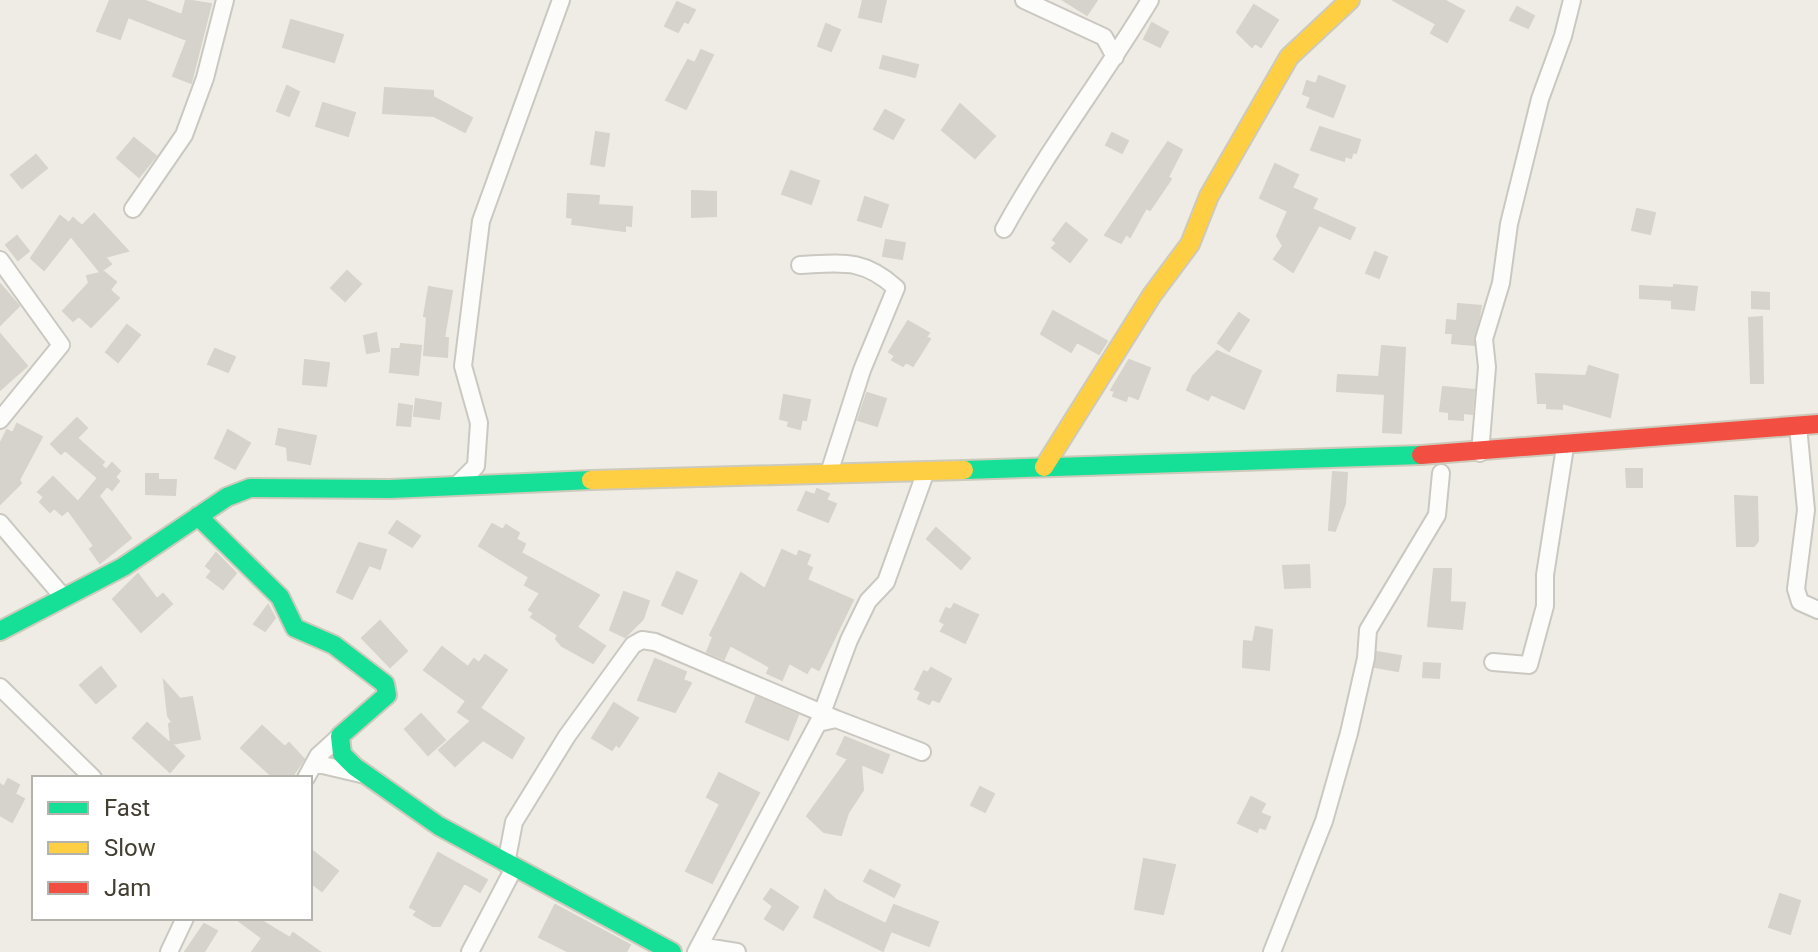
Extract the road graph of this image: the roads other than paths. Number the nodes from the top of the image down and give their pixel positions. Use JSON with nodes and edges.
{"nodes":[{"id":1,"x":225,"y":0,"type":"edge"},
{"id":2,"x":561,"y":0,"type":"edge"},
{"id":3,"x":1024,"y":0,"type":"edge"},
{"id":4,"x":1150,"y":0,"type":"edge"},
{"id":5,"x":1350,"y":0,"type":"edge"},
{"id":6,"x":1572,"y":0,"type":"edge"},
{"id":7,"x":1104,"y":37,"type":"junction"},
{"id":8,"x":1127,"y":38,"type":"junction"},
{"id":9,"x":1115,"y":57,"type":"junction"},
{"id":10,"x":133,"y":209,"type":"dead end"},
{"id":11,"x":1004,"y":229,"type":"dead end"},
{"id":12,"x":0,"y":260,"type":"edge"},
{"id":13,"x":800,"y":265,"type":"dead end"},
{"id":14,"x":0,"y":420,"type":"edge"},
{"id":15,"x":1818,"y":424,"type":"edge"},
{"id":16,"x":1798,"y":426,"type":"junction"},
{"id":17,"x":1565,"y":447,"type":"junction"},
{"id":18,"x":1480,"y":453,"type":"junction"},
{"id":19,"x":476,"y":466,"type":"junction"},
{"id":20,"x":1044,"y":467,"type":"junction"},
{"id":21,"x":926,"y":471,"type":"junction"},
{"id":22,"x":901,"y":472,"type":"junction"},
{"id":23,"x":829,"y":473,"type":"junction"},
{"id":24,"x":1441,"y":473,"type":"dead end"},
{"id":25,"x":494,"y":485,"type":"junction"},
{"id":26,"x":456,"y":486,"type":"junction"},
{"id":27,"x":917,"y":496,"type":"junction"},
{"id":28,"x":198,"y":516,"type":"junction"},
{"id":29,"x":0,"y":523,"type":"edge"},
{"id":30,"x":64,"y":598,"type":"junction"},
{"id":31,"x":1818,"y":610,"type":"edge"},
{"id":32,"x":0,"y":631,"type":"edge"},
{"id":33,"x":1493,"y":662,"type":"dead end"},
{"id":34,"x":0,"y":687,"type":"edge"},
{"id":35,"x":826,"y":719,"type":"junction"},
{"id":36,"x":340,"y":736,"type":"junction"},
{"id":37,"x":922,"y":752,"type":"dead end"},
{"id":38,"x":310,"y":771,"type":"edge"},
{"id":39,"x":367,"y":775,"type":"junction"},
{"id":40,"x":91,"y":776,"type":"edge"},
{"id":41,"x":510,"y":866,"type":"junction"},
{"id":42,"x":184,"y":920,"type":"edge"},
{"id":43,"x":698,"y":949,"type":"edge"},
{"id":44,"x":169,"y":952,"type":"edge"},
{"id":45,"x":470,"y":952,"type":"edge"},
{"id":46,"x":672,"y":952,"type":"edge"},
{"id":47,"x":737,"y":952,"type":"edge"},
{"id":48,"x":1272,"y":952,"type":"edge"}],
"edges":[{"from":1,"to":10,"type":"street"},
{"from":2,"to":19,"type":"street"},
{"from":3,"to":7,"type":"street"},
{"from":4,"to":8,"type":"street"},
{"from":5,"to":20,"type":"street"},
{"from":6,"to":18,"type":"street"},
{"from":7,"to":8,"type":"street"},
{"from":7,"to":9,"type":"street"},
{"from":8,"to":9,"type":"street"},
{"from":9,"to":11,"type":"street"},
{"from":12,"to":14,"type":"street"},
{"from":13,"to":23,"type":"street"},
{"from":15,"to":16,"type":"street"},
{"from":16,"to":17,"type":"street"},
{"from":16,"to":31,"type":"street"},
{"from":17,"to":18,"type":"street"},
{"from":17,"to":33,"type":"street"},
{"from":18,"to":20,"type":"street"},
{"from":19,"to":25,"type":"street"},
{"from":19,"to":26,"type":"street"},
{"from":20,"to":21,"type":"street"},
{"from":21,"to":22,"type":"street"},
{"from":21,"to":27,"type":"street"},
{"from":22,"to":23,"type":"street"},
{"from":22,"to":27,"type":"street"},
{"from":23,"to":25,"type":"street"},
{"from":24,"to":48,"type":"street"},
{"from":25,"to":26,"type":"street"},
{"from":26,"to":28,"type":"street"},
{"from":27,"to":35,"type":"street"},
{"from":28,"to":30,"type":"street"},
{"from":28,"to":36,"type":"street"},
{"from":29,"to":30,"type":"street"},
{"from":30,"to":32,"type":"street"},
{"from":34,"to":40,"type":"street"},
{"from":35,"to":37,"type":"street"},
{"from":35,"to":41,"type":"street"},
{"from":35,"to":43,"type":"street"},
{"from":36,"to":38,"type":"street"},
{"from":36,"to":39,"type":"street"},
{"from":38,"to":39,"type":"street"},
{"from":39,"to":41,"type":"street"},
{"from":41,"to":45,"type":"street"},
{"from":41,"to":46,"type":"street"},
{"from":42,"to":44,"type":"street"},
{"from":43,"to":47,"type":"street"}]}
